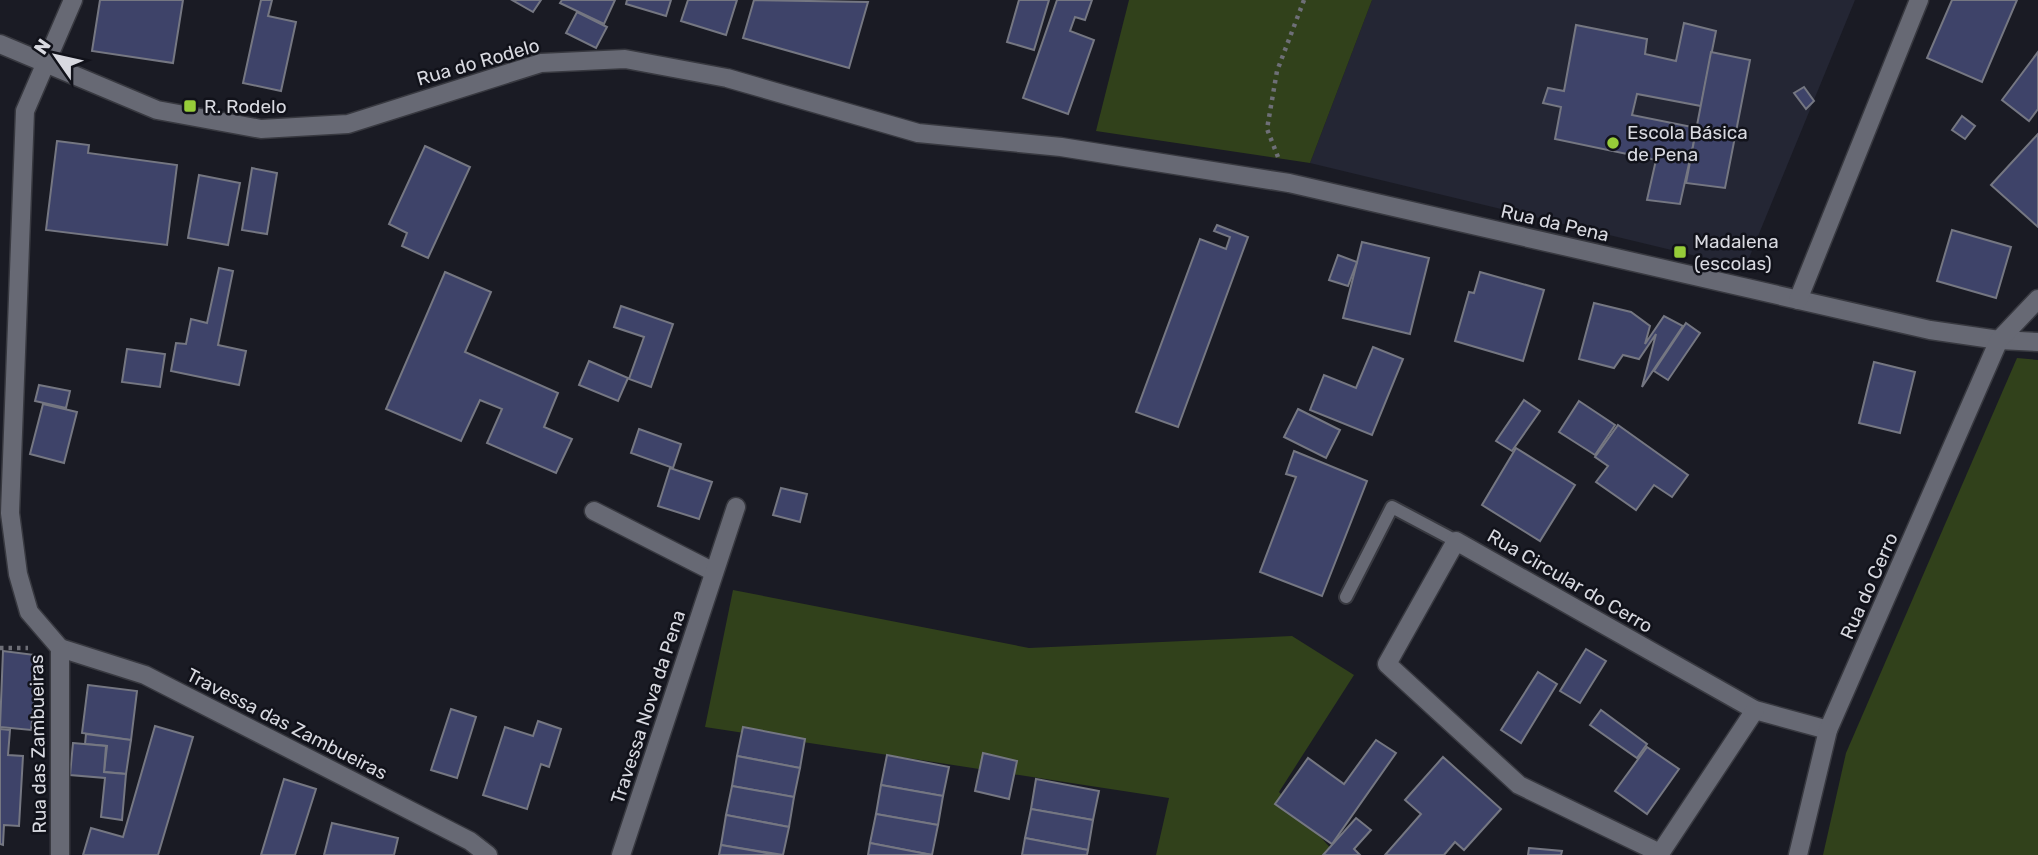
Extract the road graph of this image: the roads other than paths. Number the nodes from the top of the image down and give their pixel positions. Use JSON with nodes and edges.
{"nodes":[{"id":1,"x":73,"y":0,"type":"edge"},
{"id":2,"x":1919,"y":0,"type":"edge"},
{"id":3,"x":0,"y":44,"type":"edge"},
{"id":4,"x":45,"y":62,"type":"junction"},
{"id":5,"x":1061,"y":147,"type":"joint"},
{"id":6,"x":2038,"y":299,"type":"edge"},
{"id":7,"x":1798,"y":300,"type":"junction"},
{"id":8,"x":1999,"y":340,"type":"junction"},
{"id":9,"x":2038,"y":342,"type":"edge"},
{"id":10,"x":736,"y":507,"type":"dead end"},
{"id":11,"x":594,"y":511,"type":"dead end"},
{"id":12,"x":1457,"y":541,"type":"junction"},
{"id":13,"x":714,"y":572,"type":"junction"},
{"id":14,"x":1346,"y":597,"type":"dead end"},
{"id":15,"x":60,"y":648,"type":"junction"},
{"id":16,"x":1755,"y":710,"type":"junction"},
{"id":17,"x":1828,"y":730,"type":"junction"},
{"id":18,"x":1659,"y":854,"type":"edge"},
{"id":19,"x":60,"y":855,"type":"edge"},
{"id":20,"x":488,"y":855,"type":"edge"},
{"id":21,"x":621,"y":855,"type":"edge"},
{"id":22,"x":1798,"y":855,"type":"edge"}],
"edges":[{"from":1,"to":4,"type":"street","name":"Rua das Zambueiras"},
{"from":2,"to":7,"type":"street"},
{"from":3,"to":4,"type":"street","name":"Rua do Rodelo"},
{"from":4,"to":5,"type":"street","name":"Rua do Rodelo"},
{"from":4,"to":15,"type":"street","name":"Rua das Zambueiras"},
{"from":5,"to":7,"type":"street","name":"Rua da Pena"},
{"from":6,"to":8,"type":"street","name":"Rua do Cerro"},
{"from":7,"to":8,"type":"street","name":"Rua da Pena"},
{"from":8,"to":9,"type":"street","name":"Rua da Pena"},
{"from":8,"to":17,"type":"street","name":"Rua do Cerro"},
{"from":10,"to":13,"type":"street","name":"Travessa Nova da Pena"},
{"from":11,"to":13,"type":"street"},
{"from":12,"to":14,"type":"lane"},
{"from":12,"to":16,"type":"street","name":"Rua Circular do Cerro"},
{"from":12,"to":18,"type":"street","name":"Rua Circular do Cerro"},
{"from":13,"to":21,"type":"street","name":"Travessa Nova da Pena"},
{"from":15,"to":19,"type":"street","name":"Rua das Zambueiras"},
{"from":15,"to":20,"type":"street","name":"Travessa das Zambueiras"},
{"from":16,"to":17,"type":"street","name":"Rua Circular do Cerro"},
{"from":16,"to":18,"type":"street"},
{"from":17,"to":22,"type":"street","name":"Rua do Cerro"}]}
